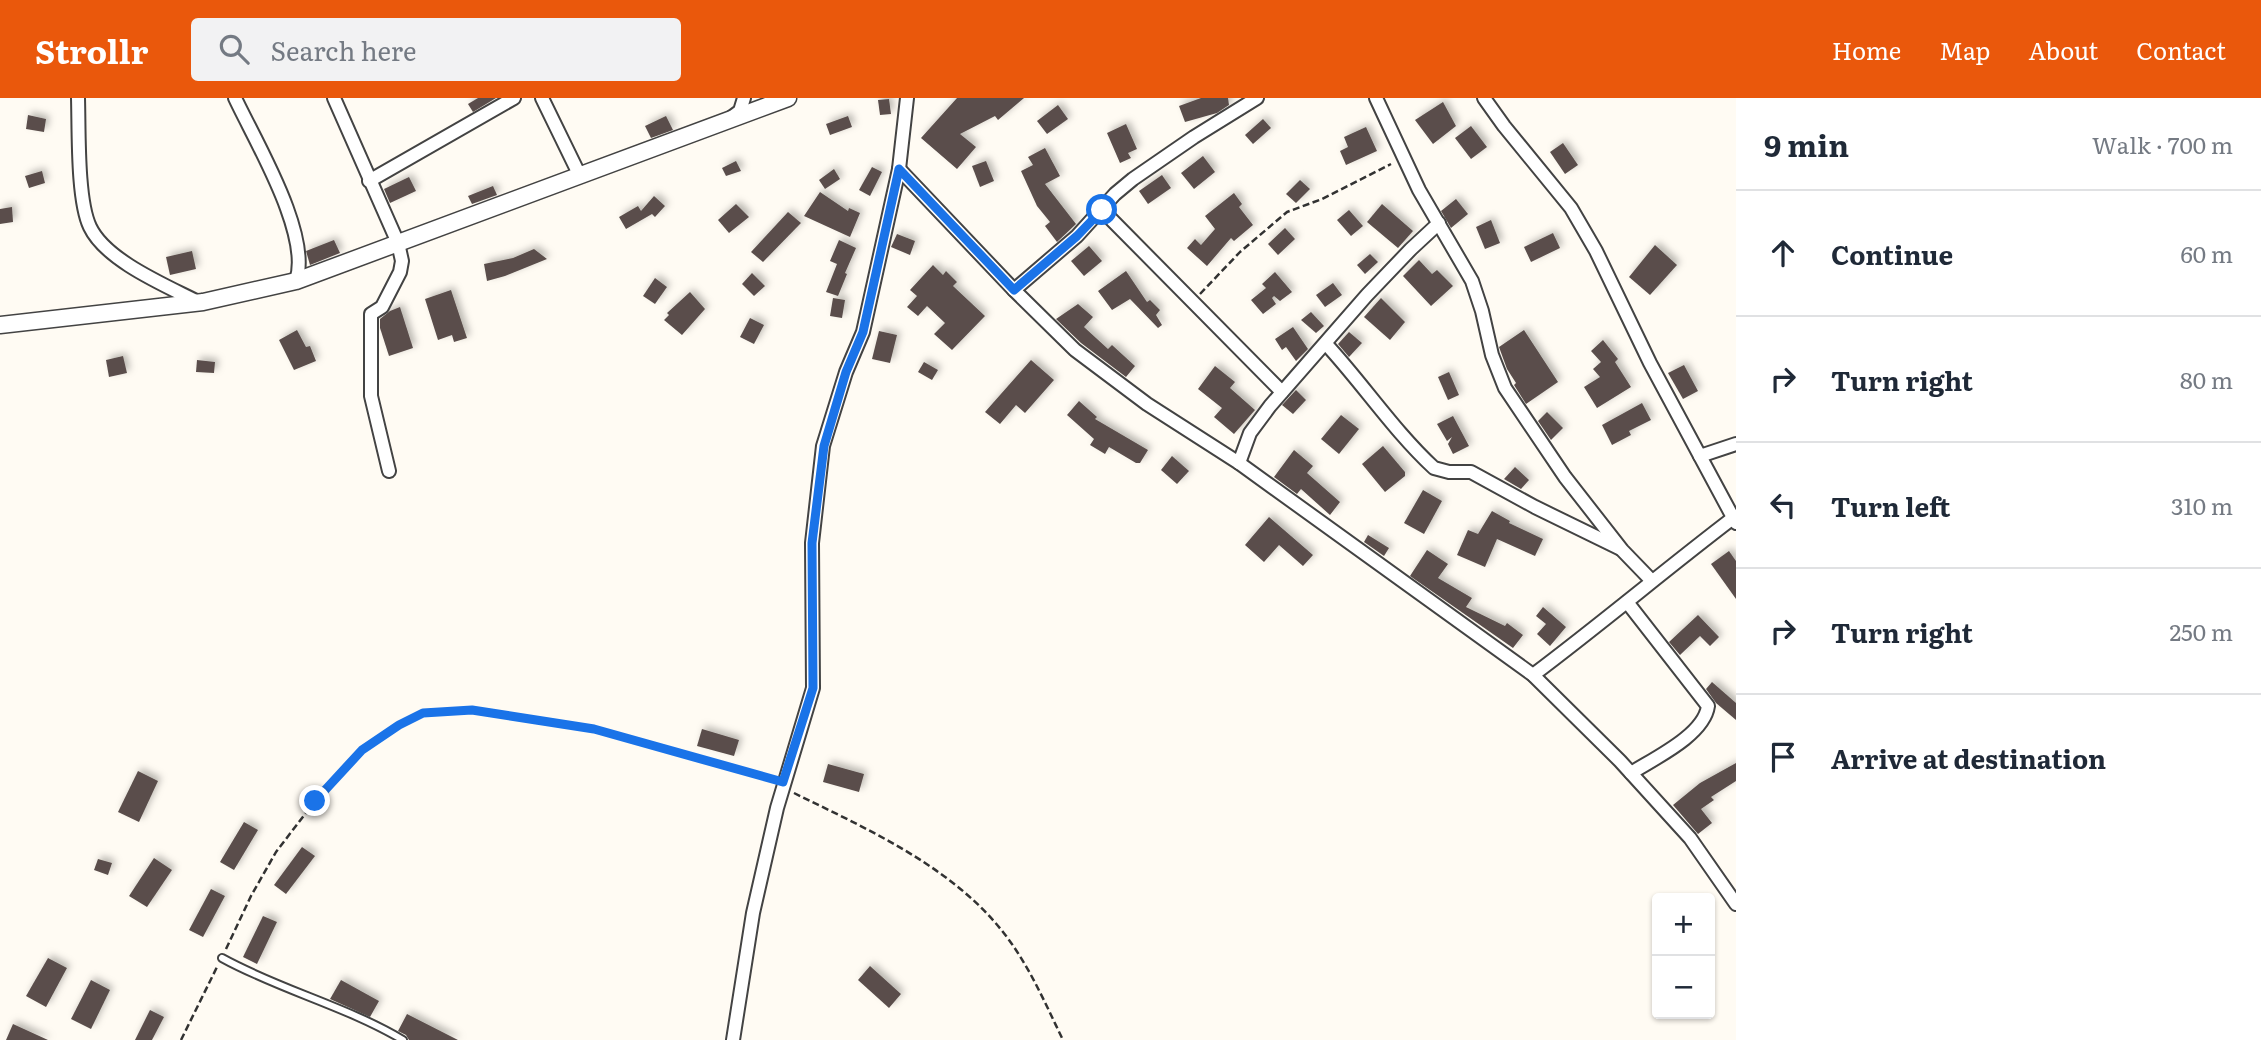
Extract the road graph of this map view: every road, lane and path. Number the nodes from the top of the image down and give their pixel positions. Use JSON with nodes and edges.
{"nodes":[{"id":1,"x":78,"y":98,"type":"edge"},
{"id":2,"x":235,"y":98,"type":"edge"},
{"id":3,"x":334,"y":98,"type":"edge"},
{"id":4,"x":514,"y":98,"type":"edge"},
{"id":5,"x":542,"y":98,"type":"edge"},
{"id":6,"x":744,"y":98,"type":"edge"},
{"id":7,"x":788,"y":98,"type":"edge"},
{"id":8,"x":907,"y":98,"type":"edge"},
{"id":9,"x":1257,"y":98,"type":"edge"},
{"id":10,"x":1376,"y":98,"type":"edge"},
{"id":11,"x":1484,"y":98,"type":"edge"},
{"id":12,"x":729,"y":120,"type":"junction"},
{"id":13,"x":1404,"y":157,"type":"junction"},
{"id":14,"x":899,"y":169,"type":"junction"},
{"id":15,"x":580,"y":176,"type":"junction"},
{"id":16,"x":369,"y":181,"type":"junction"},
{"id":17,"x":1102,"y":210,"type":"junction"},
{"id":18,"x":1439,"y":223,"type":"junction"},
{"id":19,"x":398,"y":243,"type":"junction"},
{"id":20,"x":296,"y":281,"type":"junction"},
{"id":21,"x":1014,"y":290,"type":"junction"},
{"id":22,"x":1193,"y":301,"type":"junction"},
{"id":23,"x":200,"y":303,"type":"junction"},
{"id":24,"x":0,"y":324,"type":"edge"},
{"id":25,"x":1326,"y":344,"type":"junction"},
{"id":26,"x":1282,"y":392,"type":"junction"},
{"id":27,"x":1736,"y":444,"type":"edge"},
{"id":28,"x":1700,"y":456,"type":"junction"},
{"id":29,"x":1239,"y":463,"type":"junction"},
{"id":30,"x":389,"y":471,"type":"dead end"},
{"id":31,"x":1735,"y":520,"type":"edge"},
{"id":32,"x":1622,"y":550,"type":"junction"},
{"id":33,"x":1651,"y":580,"type":"junction"},
{"id":34,"x":1627,"y":602,"type":"junction"},
{"id":35,"x":1533,"y":675,"type":"junction"},
{"id":36,"x":1631,"y":773,"type":"junction"},
{"id":37,"x":782,"y":784,"type":"junction"},
{"id":38,"x":1735,"y":902,"type":"edge"},
{"id":39,"x":222,"y":958,"type":"junction"},
{"id":40,"x":181,"y":1040,"type":"edge"},
{"id":41,"x":403,"y":1040,"type":"edge"},
{"id":42,"x":733,"y":1040,"type":"edge"},
{"id":43,"x":1063,"y":1040,"type":"edge"}],
"edges":[{"from":1,"to":23,"type":"street"},
{"from":2,"to":20,"type":"street"},
{"from":3,"to":16,"type":"street"},
{"from":4,"to":16,"type":"street"},
{"from":5,"to":15,"type":"street"},
{"from":6,"to":12,"type":"street"},
{"from":7,"to":12,"type":"street"},
{"from":8,"to":14,"type":"street"},
{"from":9,"to":17,"type":"street"},
{"from":10,"to":13,"type":"street"},
{"from":11,"to":28,"type":"street"},
{"from":12,"to":15,"type":"street"},
{"from":13,"to":18,"type":"street"},
{"from":13,"to":22,"type":"path"},
{"from":14,"to":21,"type":"street"},
{"from":14,"to":37,"type":"street"},
{"from":15,"to":19,"type":"street"},
{"from":16,"to":19,"type":"street"},
{"from":17,"to":21,"type":"street"},
{"from":17,"to":22,"type":"street"},
{"from":18,"to":25,"type":"street"},
{"from":18,"to":32,"type":"street"},
{"from":19,"to":20,"type":"street"},
{"from":19,"to":30,"type":"street"},
{"from":20,"to":23,"type":"street"},
{"from":21,"to":29,"type":"street"},
{"from":22,"to":26,"type":"street"},
{"from":23,"to":24,"type":"street"},
{"from":25,"to":26,"type":"street"},
{"from":25,"to":32,"type":"street"},
{"from":26,"to":29,"type":"street"},
{"from":27,"to":28,"type":"street"},
{"from":28,"to":31,"type":"street"},
{"from":29,"to":35,"type":"street"},
{"from":31,"to":33,"type":"street"},
{"from":32,"to":33,"type":"street"},
{"from":33,"to":34,"type":"street"},
{"from":34,"to":35,"type":"street"},
{"from":34,"to":36,"type":"street"},
{"from":35,"to":36,"type":"street"},
{"from":36,"to":38,"type":"street"},
{"from":37,"to":39,"type":"path"},
{"from":37,"to":42,"type":"street"},
{"from":37,"to":43,"type":"path"},
{"from":39,"to":40,"type":"path"},
{"from":39,"to":41,"type":"lane"}]}
